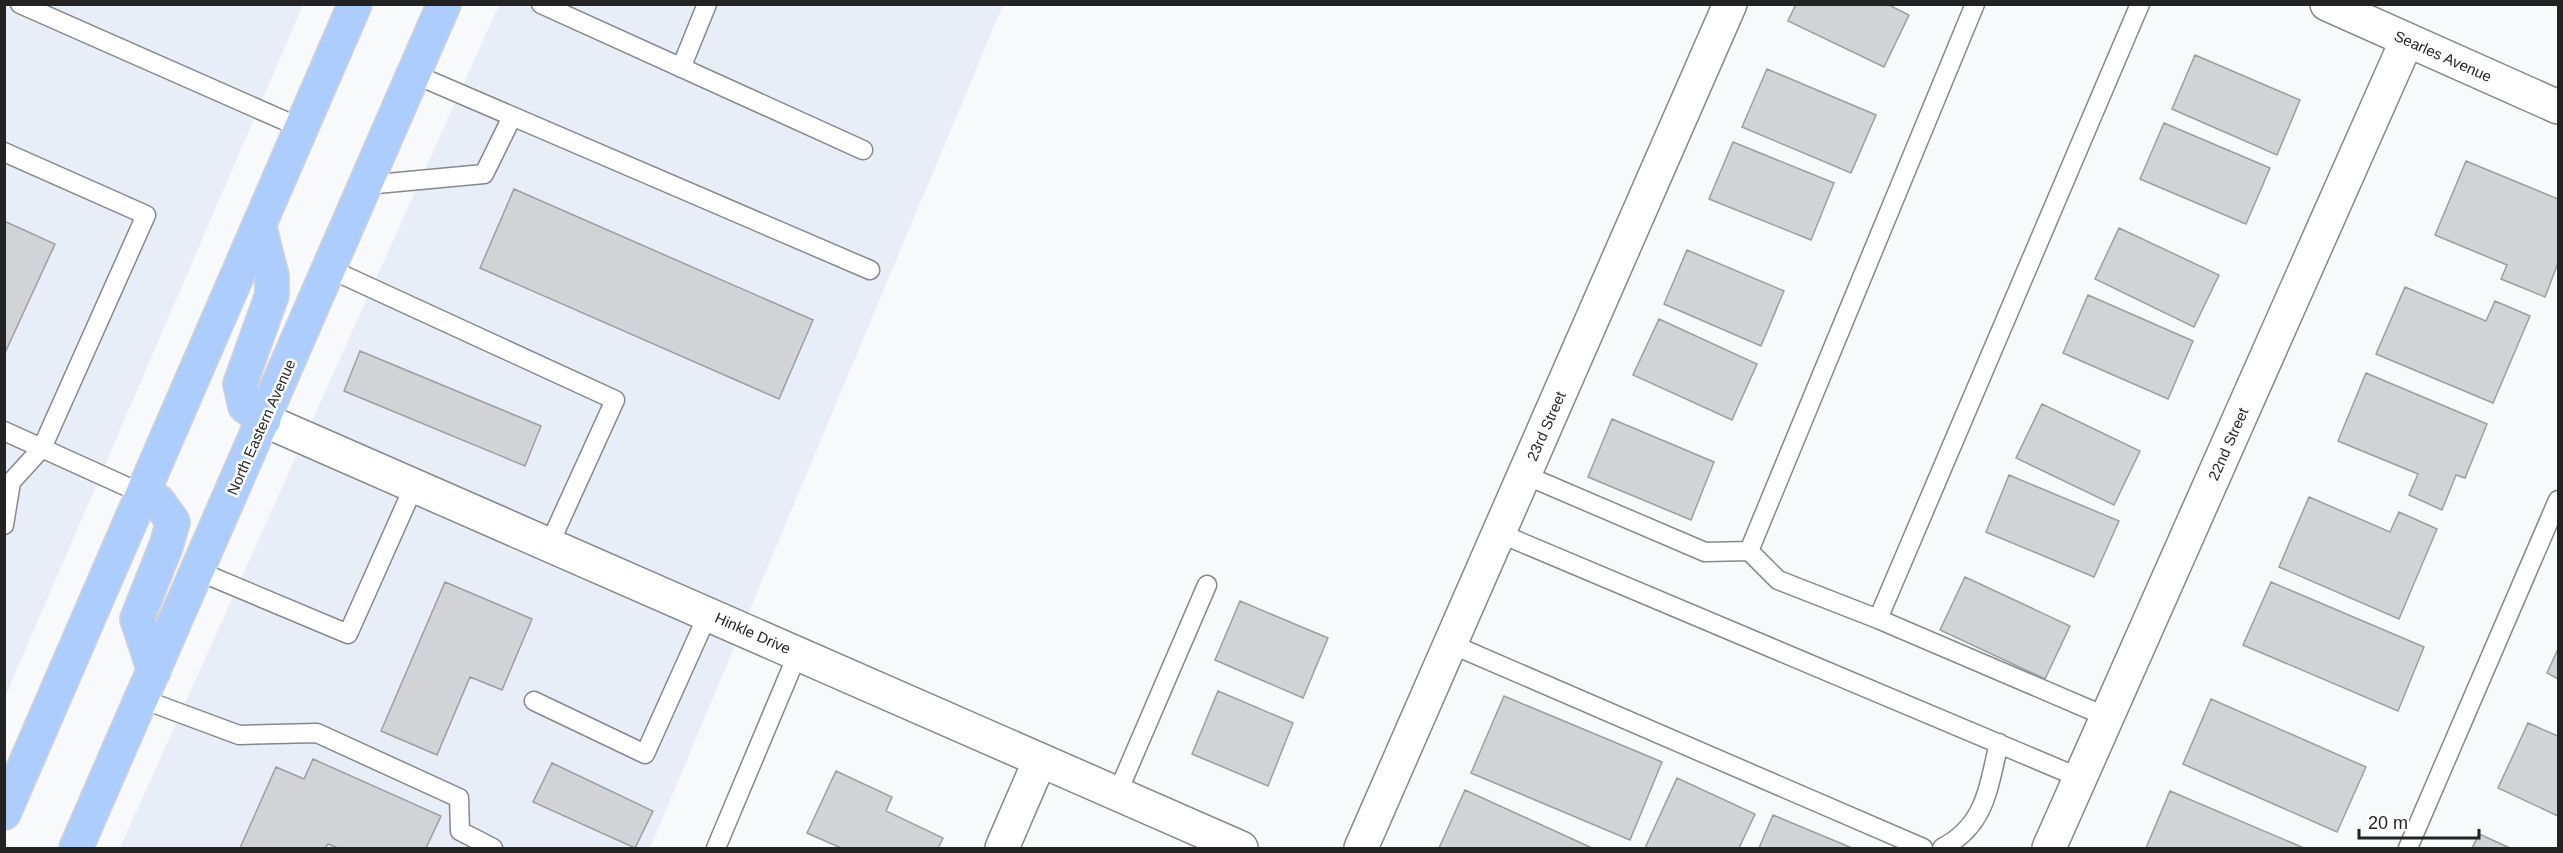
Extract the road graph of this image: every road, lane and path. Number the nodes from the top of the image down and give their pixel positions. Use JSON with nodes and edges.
{"nodes":[{"id":1,"x":20,"y":4,"type":"edge"},
{"id":2,"x":355,"y":4,"type":"edge"},
{"id":3,"x":444,"y":4,"type":"edge"},
{"id":4,"x":541,"y":4,"type":"edge"},
{"id":5,"x":707,"y":4,"type":"edge"},
{"id":6,"x":1730,"y":4,"type":"edge"},
{"id":7,"x":1975,"y":4,"type":"edge"},
{"id":8,"x":2140,"y":4,"type":"edge"},
{"id":9,"x":2327,"y":4,"type":"edge"},
{"id":10,"x":2407,"y":40,"type":"junction"},
{"id":11,"x":681,"y":68,"type":"junction"},
{"id":12,"x":414,"y":74,"type":"junction"},
{"id":13,"x":2559,"y":107,"type":"edge"},
{"id":14,"x":512,"y":117,"type":"junction"},
{"id":15,"x":301,"y":128,"type":"junction"},
{"id":16,"x":863,"y":150,"type":"dead end"},
{"id":17,"x":4,"y":152,"type":"edge"},
{"id":18,"x":366,"y":185,"type":"junction"},
{"id":19,"x":259,"y":225,"type":"junction"},
{"id":20,"x":330,"y":269,"type":"junction"},
{"id":21,"x":870,"y":270,"type":"dead end"},
{"id":22,"x":264,"y":420,"type":"junction"},
{"id":23,"x":4,"y":431,"type":"edge"},
{"id":24,"x":42,"y":448,"type":"junction"},
{"id":25,"x":1525,"y":475,"type":"junction"},
{"id":26,"x":414,"y":486,"type":"junction"},
{"id":27,"x":143,"y":494,"type":"junction"},
{"id":28,"x":2559,"y":500,"type":"edge"},
{"id":29,"x":4,"y":525,"type":"edge"},
{"id":30,"x":1499,"y":533,"type":"junction"},
{"id":31,"x":549,"y":545,"type":"junction"},
{"id":32,"x":1749,"y":551,"type":"junction"},
{"id":33,"x":198,"y":571,"type":"junction"},
{"id":34,"x":1207,"y":585,"type":"dead end"},
{"id":35,"x":708,"y":614,"type":"junction"},
{"id":36,"x":1878,"y":619,"type":"junction"},
{"id":37,"x":1451,"y":644,"type":"junction"},
{"id":38,"x":798,"y":653,"type":"junction"},
{"id":39,"x":148,"y":685,"type":"junction"},
{"id":40,"x":534,"y":701,"type":"dead end"},
{"id":41,"x":2107,"y":717,"type":"junction"},
{"id":42,"x":2000,"y":743,"type":"junction"},
{"id":43,"x":1040,"y":760,"type":"junction"},
{"id":44,"x":2080,"y":778,"type":"junction"},
{"id":45,"x":1117,"y":794,"type":"junction"},
{"id":46,"x":5,"y":812,"type":"edge"},
{"id":47,"x":76,"y":849,"type":"edge"},
{"id":48,"x":493,"y":849,"type":"edge"},
{"id":49,"x":716,"y":849,"type":"edge"},
{"id":50,"x":1002,"y":849,"type":"edge"},
{"id":51,"x":1241,"y":849,"type":"edge"},
{"id":52,"x":1362,"y":849,"type":"edge"},
{"id":53,"x":1923,"y":849,"type":"edge"},
{"id":54,"x":1942,"y":849,"type":"edge"},
{"id":55,"x":2049,"y":849,"type":"edge"},
{"id":56,"x":2408,"y":849,"type":"edge"}],
"edges":[{"from":1,"to":15,"type":"lane"},
{"from":2,"to":15,"type":"main road"},
{"from":3,"to":12,"type":"main road","name":"North Eastern Avenue"},
{"from":4,"to":11,"type":"lane"},
{"from":5,"to":11,"type":"lane"},
{"from":6,"to":25,"type":"street","name":"23rd Street"},
{"from":7,"to":32,"type":"lane"},
{"from":8,"to":36,"type":"lane"},
{"from":9,"to":10,"type":"street","name":"Searles Avenue"},
{"from":10,"to":13,"type":"street","name":"Searles Avenue"},
{"from":10,"to":41,"type":"street","name":"22nd Street"},
{"from":11,"to":16,"type":"lane"},
{"from":12,"to":14,"type":"lane"},
{"from":12,"to":18,"type":"main road","name":"North Eastern Avenue"},
{"from":14,"to":18,"type":"lane"},
{"from":14,"to":21,"type":"lane"},
{"from":15,"to":19,"type":"main road"},
{"from":17,"to":24,"type":"lane"},
{"from":18,"to":20,"type":"main road","name":"North Eastern Avenue"},
{"from":19,"to":22,"type":"main road"},
{"from":19,"to":27,"type":"main road"},
{"from":20,"to":22,"type":"main road","name":"North Eastern Avenue"},
{"from":20,"to":31,"type":"lane"},
{"from":22,"to":26,"type":"street","name":"Hinkle Drive"},
{"from":22,"to":33,"type":"main road","name":"North Eastern Avenue"},
{"from":23,"to":24,"type":"lane"},
{"from":24,"to":27,"type":"lane"},
{"from":24,"to":29,"type":"lane"},
{"from":25,"to":30,"type":"street","name":"23rd Street"},
{"from":25,"to":32,"type":"lane"},
{"from":26,"to":31,"type":"street","name":"Hinkle Drive"},
{"from":26,"to":33,"type":"lane"},
{"from":27,"to":39,"type":"main road"},
{"from":27,"to":46,"type":"main road"},
{"from":28,"to":56,"type":"lane"},
{"from":30,"to":37,"type":"street","name":"23rd Street"},
{"from":30,"to":42,"type":"lane"},
{"from":31,"to":35,"type":"street","name":"Hinkle Drive"},
{"from":32,"to":36,"type":"lane"},
{"from":33,"to":39,"type":"main road","name":"North Eastern Avenue"},
{"from":34,"to":45,"type":"lane"},
{"from":35,"to":38,"type":"street","name":"Hinkle Drive"},
{"from":35,"to":40,"type":"lane"},
{"from":36,"to":41,"type":"lane"},
{"from":37,"to":52,"type":"street","name":"23rd Street"},
{"from":37,"to":53,"type":"lane"},
{"from":38,"to":43,"type":"street","name":"Hinkle Drive"},
{"from":38,"to":49,"type":"lane"},
{"from":39,"to":47,"type":"main road","name":"North Eastern Avenue"},
{"from":39,"to":48,"type":"lane"},
{"from":41,"to":44,"type":"street","name":"22nd Street"},
{"from":42,"to":44,"type":"lane"},
{"from":42,"to":54,"type":"lane"},
{"from":43,"to":45,"type":"street","name":"Hinkle Drive"},
{"from":43,"to":50,"type":"street"},
{"from":44,"to":55,"type":"street","name":"22nd Street"},
{"from":45,"to":51,"type":"street","name":"Hinkle Drive"}]}
